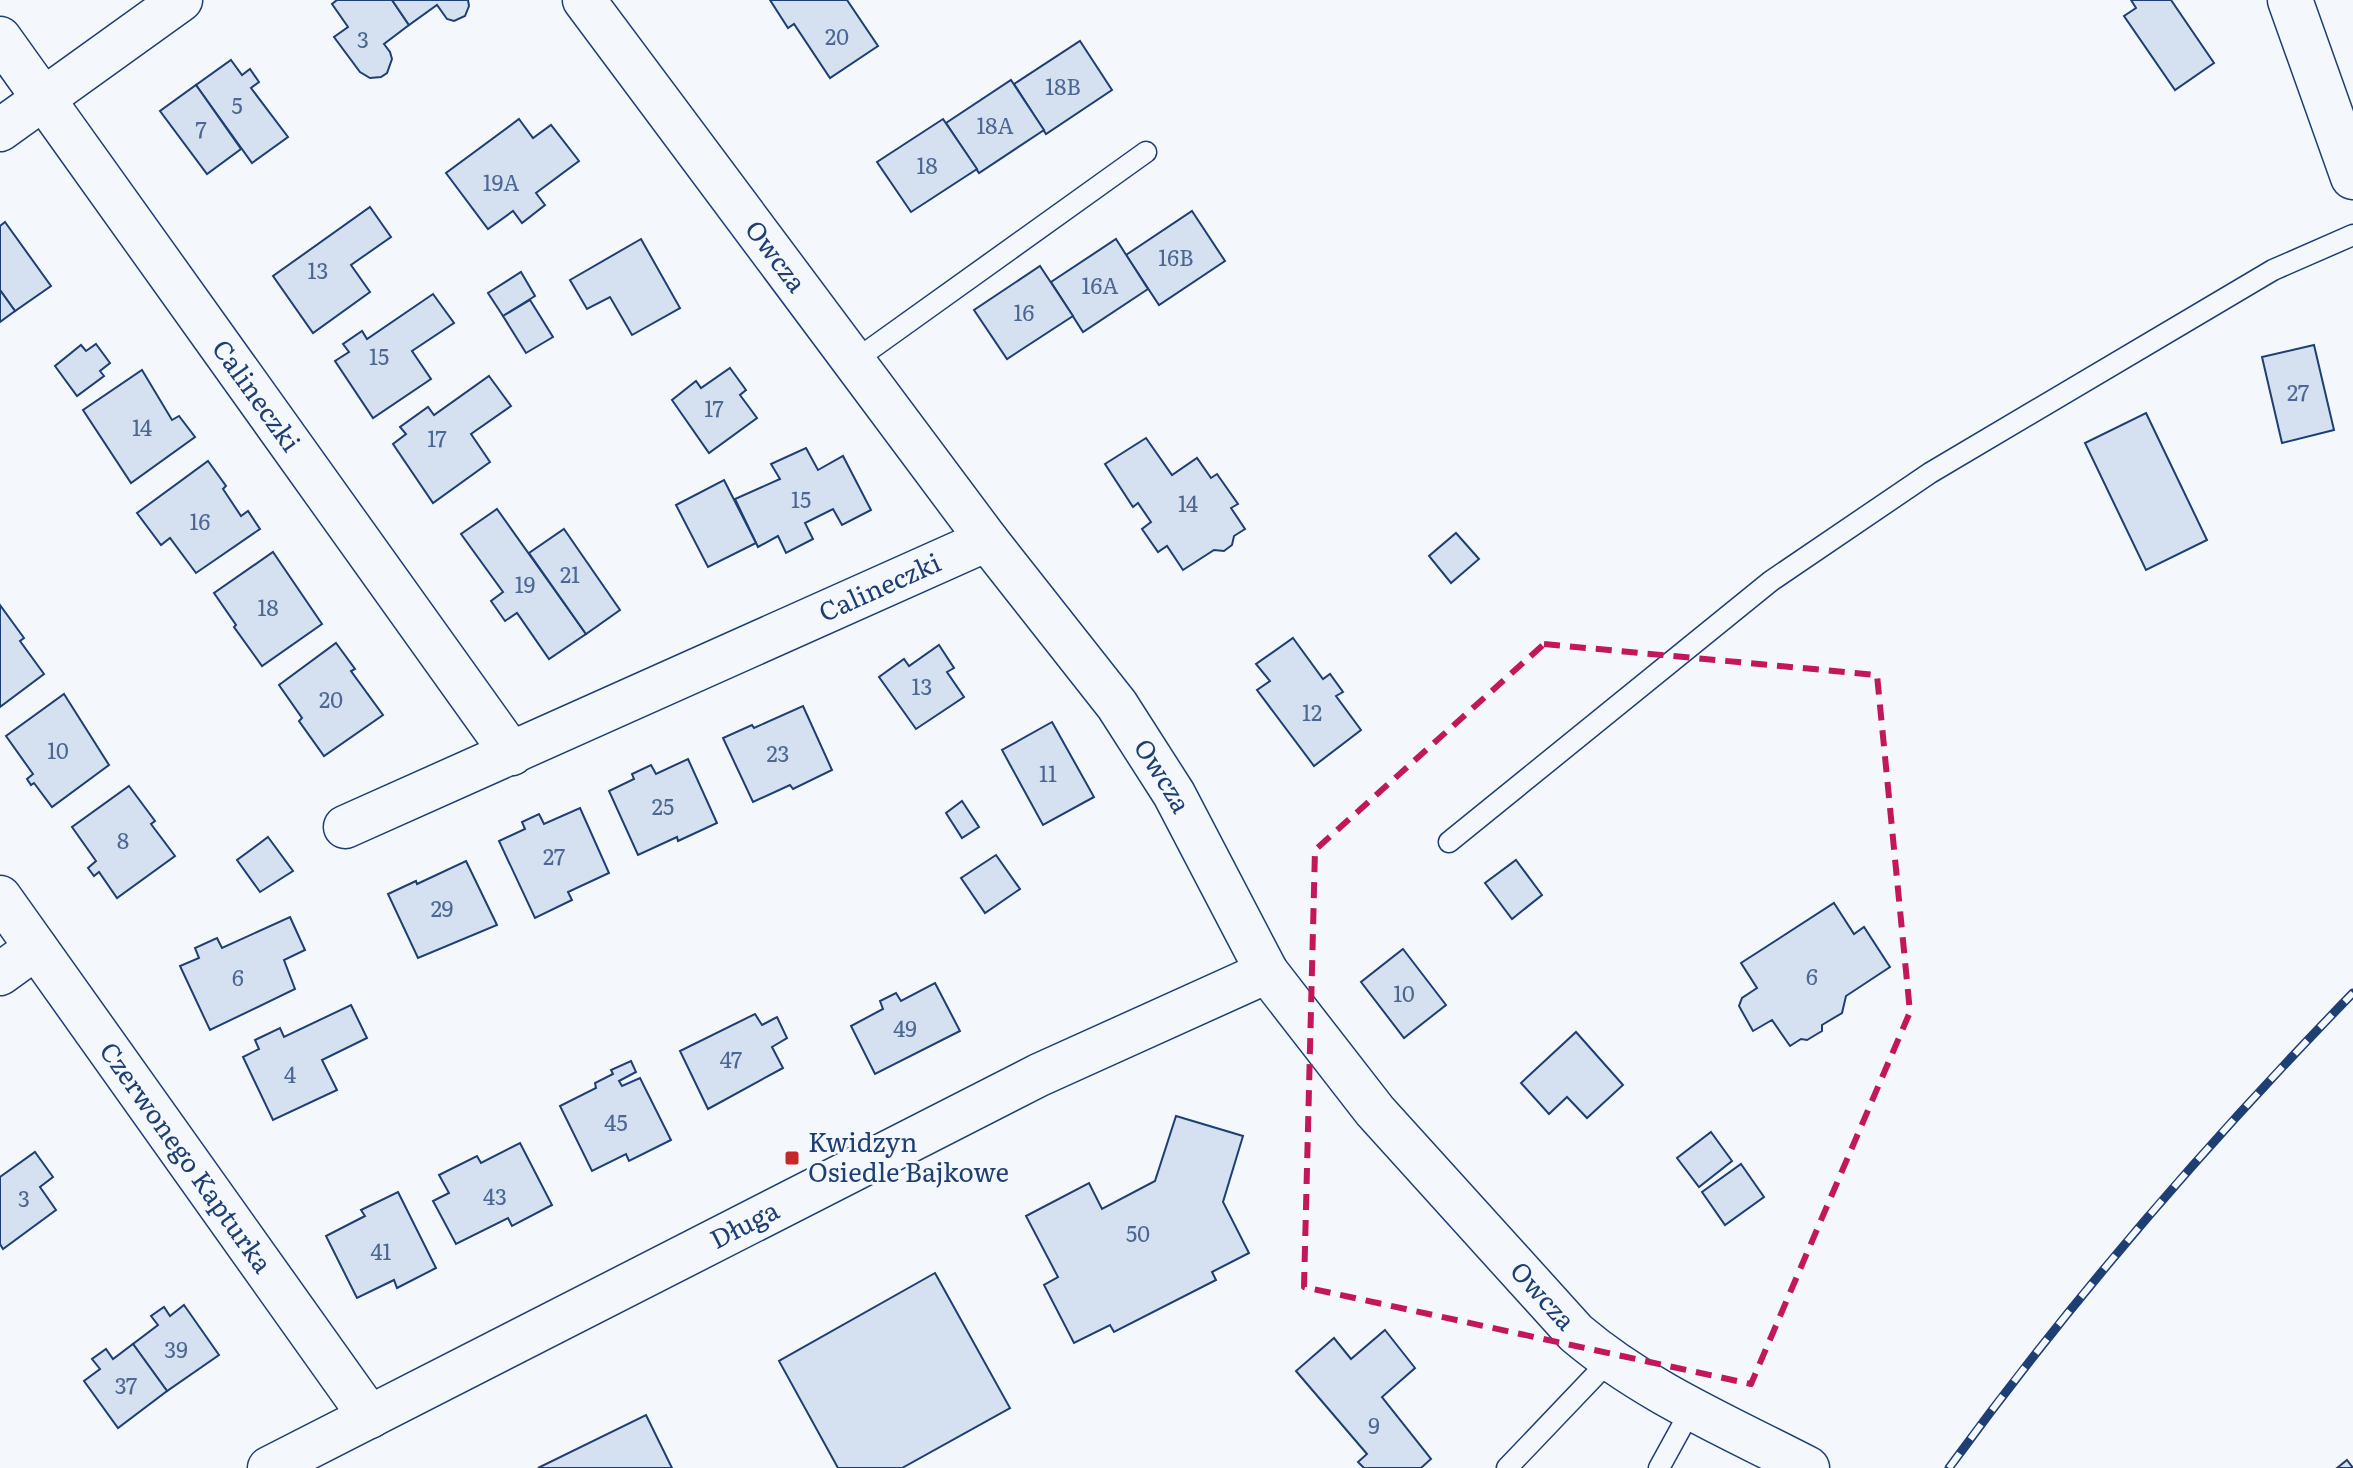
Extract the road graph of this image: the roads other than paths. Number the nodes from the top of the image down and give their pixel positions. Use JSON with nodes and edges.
{"nodes":[{"id":1,"x":181,"y":0,"type":"edge"},
{"id":2,"x":584,"y":0,"type":"edge"},
{"id":3,"x":2290,"y":0,"type":"edge"},
{"id":4,"x":0,"y":38,"type":"edge"},
{"id":5,"x":44,"y":99,"type":"junction"},
{"id":6,"x":0,"y":130,"type":"edge"},
{"id":7,"x":1146,"y":152,"type":"dead end"},
{"id":8,"x":2353,"y":177,"type":"edge"},
{"id":9,"x":2353,"y":235,"type":"edge"},
{"id":10,"x":854,"y":361,"type":"junction"},
{"id":11,"x":987,"y":540,"type":"junction"},
{"id":12,"x":512,"y":754,"type":"junction"},
{"id":13,"x":345,"y":827,"type":"dead end"},
{"id":14,"x":1449,"y":842,"type":"dead end"},
{"id":15,"x":0,"y":897,"type":"edge"},
{"id":16,"x":36,"y":948,"type":"junction"},
{"id":17,"x":1267,"y":972,"type":"junction"},
{"id":18,"x":0,"y":974,"type":"edge"},
{"id":19,"x":1609,"y":1361,"type":"junction"},
{"id":20,"x":1692,"y":1408,"type":"junction"},
{"id":21,"x":370,"y":1417,"type":"junction"},
{"id":22,"x":269,"y":1468,"type":"edge"},
{"id":23,"x":1507,"y":1468,"type":"edge"},
{"id":24,"x":1659,"y":1468,"type":"edge"},
{"id":25,"x":1808,"y":1468,"type":"edge"}],
"edges":[{"from":1,"to":5,"type":"street"},
{"from":2,"to":10,"type":"street","name":"Owcza"},
{"from":3,"to":8,"type":"street"},
{"from":4,"to":5,"type":"street","name":"Calineczki"},
{"from":5,"to":6,"type":"street"},
{"from":5,"to":12,"type":"street","name":"Calineczki"},
{"from":7,"to":10,"type":"lane"},
{"from":9,"to":14,"type":"lane"},
{"from":10,"to":11,"type":"street","name":"Owcza"},
{"from":11,"to":12,"type":"street","name":"Calineczki"},
{"from":11,"to":17,"type":"street","name":"Owcza"},
{"from":12,"to":13,"type":"street","name":"Calineczki"},
{"from":15,"to":16,"type":"street","name":"Czerwonego Kapturka"},
{"from":16,"to":18,"type":"street"},
{"from":16,"to":21,"type":"street","name":"Czerwonego Kapturka"},
{"from":17,"to":19,"type":"street","name":"Owcza"},
{"from":17,"to":21,"type":"street","name":"Długa"},
{"from":19,"to":20,"type":"street","name":"Owcza"},
{"from":19,"to":23,"type":"lane"},
{"from":20,"to":24,"type":"lane"},
{"from":20,"to":25,"type":"street","name":"Owcza"},
{"from":21,"to":22,"type":"street","name":"Długa"}]}
